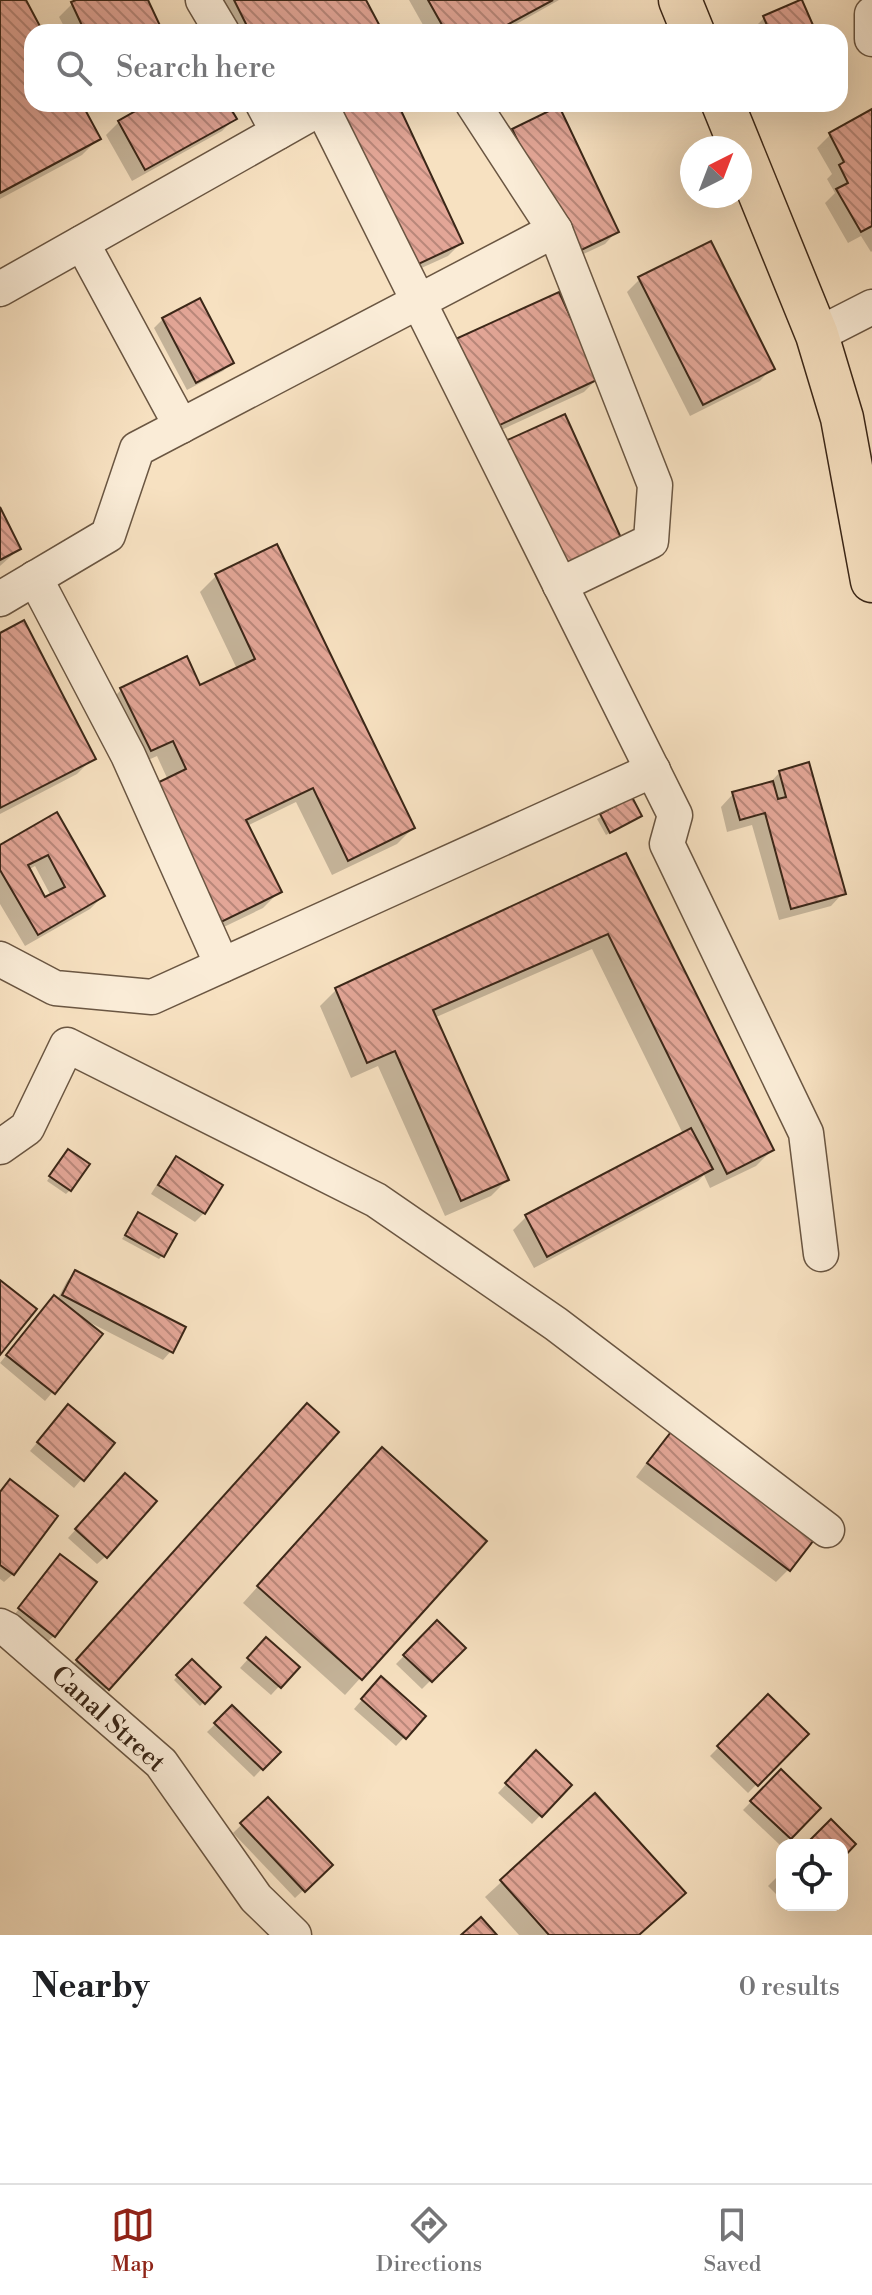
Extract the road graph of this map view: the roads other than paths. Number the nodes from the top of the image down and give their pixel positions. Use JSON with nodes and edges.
{"nodes":[{"id":1,"x":203,"y":0,"type":"edge"},
{"id":2,"x":680,"y":0,"type":"edge"},
{"id":3,"x":872,"y":14,"type":"edge"},
{"id":4,"x":217,"y":24,"type":"edge"},
{"id":5,"x":690,"y":24,"type":"edge"},
{"id":6,"x":872,"y":39,"type":"edge"},
{"id":7,"x":298,"y":112,"type":"edge"},
{"id":8,"x":328,"y":112,"type":"edge"},
{"id":9,"x":478,"y":112,"type":"edge"},
{"id":10,"x":726,"y":112,"type":"edge"},
{"id":11,"x":270,"y":118,"type":"edge"},
{"id":12,"x":555,"y":230,"type":"junction"},
{"id":13,"x":82,"y":243,"type":"junction"},
{"id":14,"x":0,"y":289,"type":"edge"},
{"id":15,"x":419,"y":302,"type":"junction"},
{"id":16,"x":872,"y":307,"type":"edge"},
{"id":17,"x":817,"y":335,"type":"junction"},
{"id":18,"x":181,"y":426,"type":"junction"},
{"id":19,"x":35,"y":578,"type":"junction"},
{"id":20,"x":872,"y":581,"type":"edge"},
{"id":21,"x":560,"y":585,"type":"junction"},
{"id":22,"x":0,"y":599,"type":"edge"},
{"id":23,"x":653,"y":770,"type":"junction"},
{"id":24,"x":0,"y":959,"type":"edge"},
{"id":25,"x":222,"y":965,"type":"junction"},
{"id":26,"x":0,"y":1147,"type":"edge"},
{"id":27,"x":821,"y":1254,"type":"dead end"},
{"id":28,"x":827,"y":1530,"type":"dead end"},
{"id":29,"x":0,"y":1626,"type":"edge"},
{"id":30,"x":294,"y":1935,"type":"edge"}],
"edges":[{"from":1,"to":4,"type":"street"},
{"from":2,"to":5,"type":"main road"},
{"from":3,"to":6,"type":"street"},
{"from":7,"to":11,"type":"street"},
{"from":8,"to":15,"type":"street"},
{"from":9,"to":12,"type":"street"},
{"from":10,"to":17,"type":"main road"},
{"from":11,"to":13,"type":"street"},
{"from":12,"to":15,"type":"street"},
{"from":12,"to":21,"type":"street"},
{"from":13,"to":14,"type":"street"},
{"from":13,"to":18,"type":"street"},
{"from":15,"to":18,"type":"street"},
{"from":15,"to":21,"type":"street"},
{"from":16,"to":17,"type":"street"},
{"from":17,"to":20,"type":"main road"},
{"from":18,"to":19,"type":"street"},
{"from":19,"to":22,"type":"street"},
{"from":19,"to":25,"type":"street"},
{"from":21,"to":23,"type":"street"},
{"from":23,"to":25,"type":"street"},
{"from":23,"to":27,"type":"street"},
{"from":24,"to":25,"type":"street"},
{"from":26,"to":28,"type":"street"},
{"from":29,"to":30,"type":"street","name":"Canal Street"}]}
